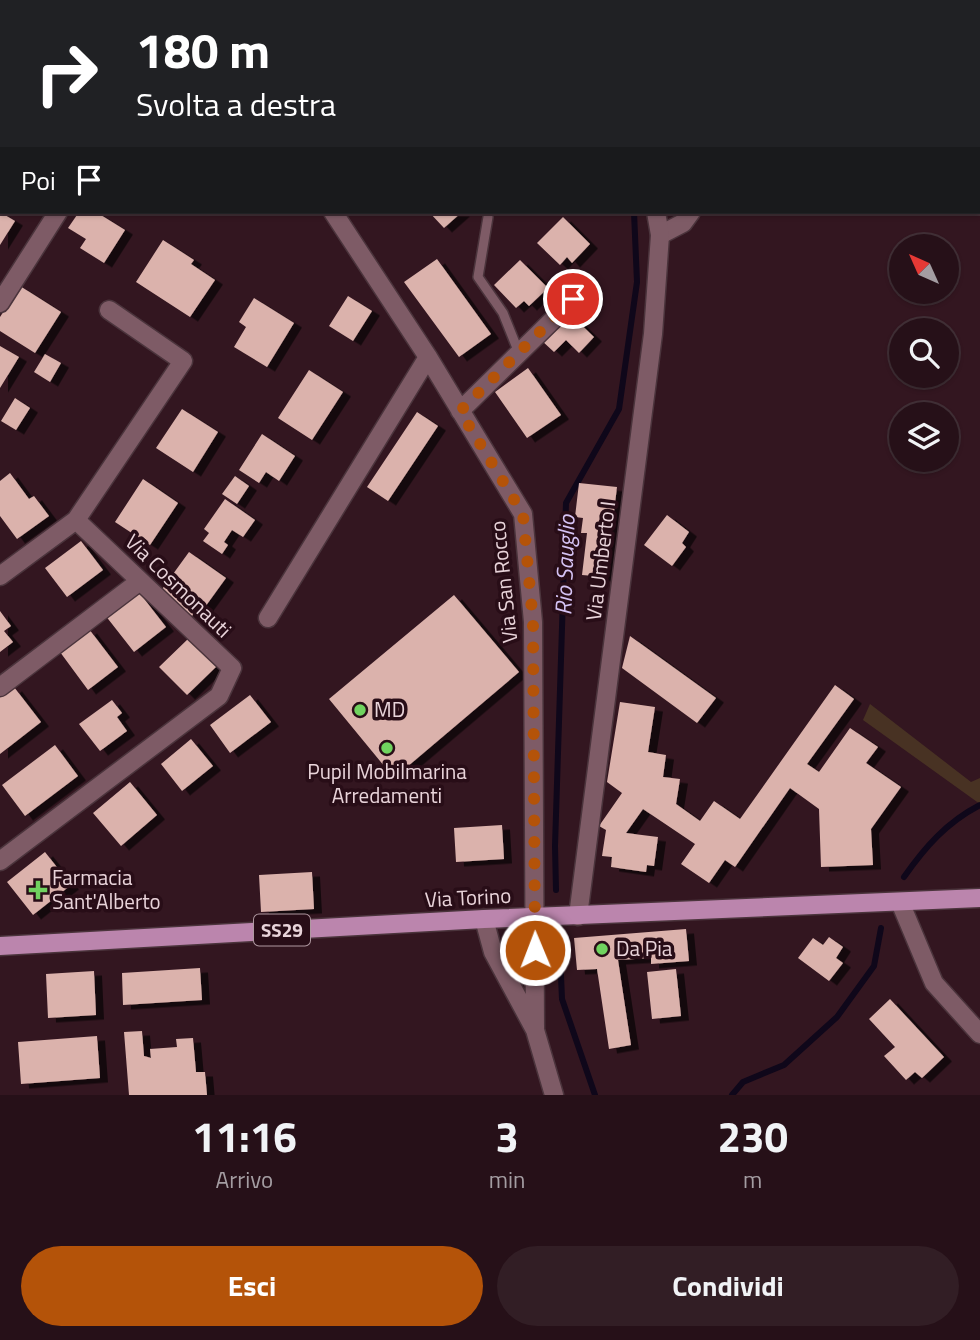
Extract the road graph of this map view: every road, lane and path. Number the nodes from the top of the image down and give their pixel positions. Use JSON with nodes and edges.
{"nodes":[{"id":1,"x":57,"y":214,"type":"edge"},
{"id":2,"x":334,"y":214,"type":"edge"},
{"id":3,"x":656,"y":214,"type":"edge"},
{"id":4,"x":690,"y":214,"type":"edge"},
{"id":5,"x":488,"y":217,"type":"dead end"},
{"id":6,"x":660,"y":235,"type":"junction"},
{"id":7,"x":573,"y":299,"type":"dead end"},
{"id":8,"x":0,"y":303,"type":"edge"},
{"id":9,"x":109,"y":310,"type":"dead end"},
{"id":10,"x":519,"y":353,"type":"junction"},
{"id":11,"x":428,"y":357,"type":"junction"},
{"id":12,"x":460,"y":411,"type":"junction"},
{"id":13,"x":76,"y":520,"type":"junction"},
{"id":14,"x":0,"y":576,"type":"edge"},
{"id":15,"x":140,"y":581,"type":"junction"},
{"id":16,"x":268,"y":618,"type":"dead end"},
{"id":17,"x":0,"y":687,"type":"edge"},
{"id":18,"x":0,"y":861,"type":"edge"},
{"id":19,"x":980,"y":898,"type":"edge"},
{"id":20,"x":900,"y":902,"type":"junction"},
{"id":21,"x":578,"y":915,"type":"junction"},
{"id":22,"x":535,"y":918,"type":"junction"},
{"id":23,"x":484,"y":919,"type":"junction"},
{"id":24,"x":0,"y":946,"type":"edge"},
{"id":25,"x":535,"y":1030,"type":"junction"},
{"id":26,"x":980,"y":1034,"type":"edge"},
{"id":27,"x":554,"y":1095,"type":"edge"}],
"edges":[{"from":1,"to":8,"type":"street"},
{"from":2,"to":11,"type":"street","name":"Via San Rocco"},
{"from":3,"to":6,"type":"street","name":"Via Umberto I"},
{"from":4,"to":6,"type":"street"},
{"from":5,"to":10,"type":"lane"},
{"from":6,"to":21,"type":"street","name":"Via Umberto I"},
{"from":7,"to":10,"type":"street"},
{"from":9,"to":13,"type":"street"},
{"from":10,"to":12,"type":"street"},
{"from":11,"to":12,"type":"street","name":"Via San Rocco"},
{"from":11,"to":16,"type":"street"},
{"from":12,"to":22,"type":"street","name":"Via San Rocco"},
{"from":13,"to":14,"type":"street"},
{"from":13,"to":15,"type":"street","name":"Via Cosmonauti"},
{"from":15,"to":17,"type":"street"},
{"from":15,"to":18,"type":"street","name":"Via Cosmonauti"},
{"from":19,"to":20,"type":"main road","name":"Via Torino","number":"SS29"},
{"from":20,"to":21,"type":"main road","name":"Via Torino","number":"SS29"},
{"from":20,"to":26,"type":"street"},
{"from":21,"to":22,"type":"main road","name":"Via Torino","number":"SS29"},
{"from":22,"to":23,"type":"main road","name":"Via Torino","number":"SS29"},
{"from":22,"to":25,"type":"street","name":"Via San Rocco"},
{"from":23,"to":24,"type":"main road","name":"Via Torino","number":"SS29"},
{"from":23,"to":25,"type":"street"},
{"from":25,"to":27,"type":"street"}]}
